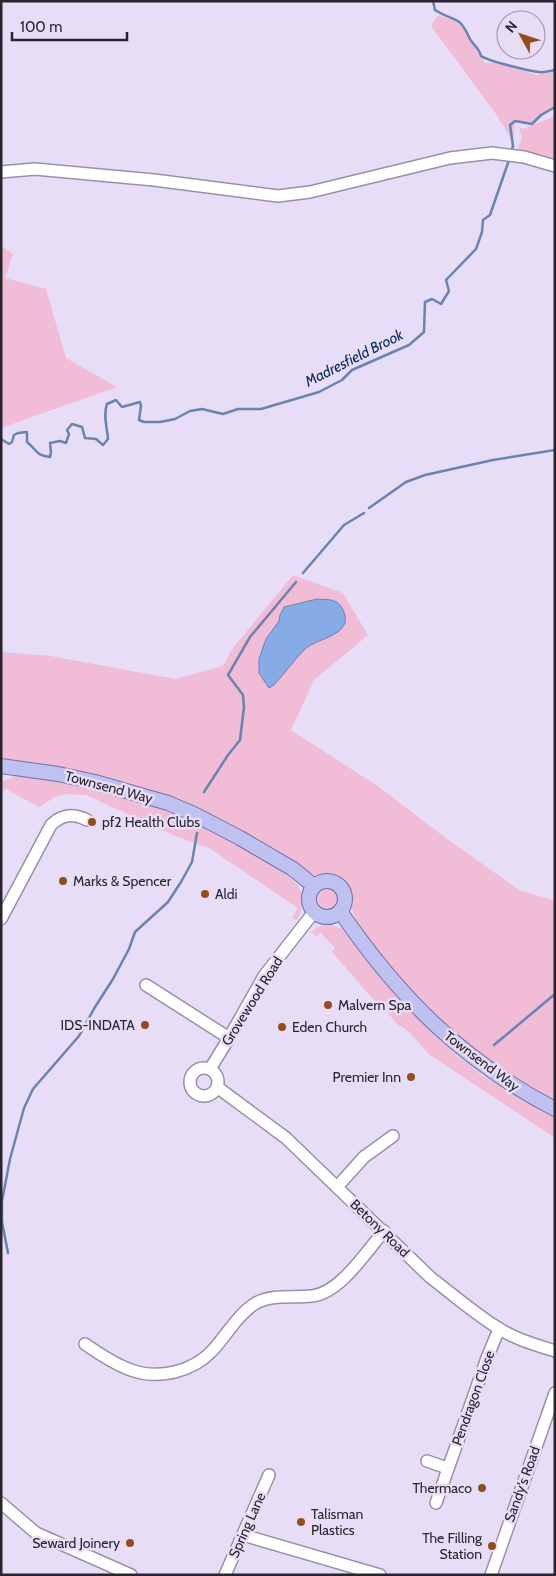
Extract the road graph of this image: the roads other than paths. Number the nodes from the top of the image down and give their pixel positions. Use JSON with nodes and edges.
{"nodes":[{"id":1,"x":555,"y":166,"type":"edge"},
{"id":2,"x":1,"y":172,"type":"edge"},
{"id":3,"x":1,"y":766,"type":"edge"},
{"id":4,"x":87,"y":820,"type":"dead end"},
{"id":5,"x":314,"y":886,"type":"junction"},
{"id":6,"x":6,"y":897,"type":"edge"},
{"id":7,"x":340,"y":911,"type":"junction"},
{"id":8,"x":314,"y":912,"type":"junction"},
{"id":9,"x":2,"y":916,"type":"edge"},
{"id":10,"x":146,"y":985,"type":"dead end"},
{"id":11,"x":230,"y":1038,"type":"junction"},
{"id":12,"x":210,"y":1069,"type":"junction"},
{"id":13,"x":217,"y":1087,"type":"junction"},
{"id":14,"x":555,"y":1109,"type":"edge"},
{"id":15,"x":393,"y":1136,"type":"dead end"},
{"id":16,"x":337,"y":1187,"type":"junction"},
{"id":17,"x":384,"y":1231,"type":"junction"},
{"id":18,"x":499,"y":1328,"type":"junction"},
{"id":19,"x":85,"y":1344,"type":"dead end"},
{"id":20,"x":555,"y":1352,"type":"edge"},
{"id":21,"x":555,"y":1393,"type":"edge"},
{"id":22,"x":427,"y":1461,"type":"dead end"},
{"id":23,"x":447,"y":1468,"type":"junction"},
{"id":24,"x":269,"y":1475,"type":"dead end"},
{"id":25,"x":1,"y":1503,"type":"edge"},
{"id":26,"x":436,"y":1503,"type":"dead end"},
{"id":27,"x":243,"y":1535,"type":"junction"},
{"id":28,"x":131,"y":1575,"type":"edge"},
{"id":29,"x":225,"y":1575,"type":"edge"},
{"id":30,"x":380,"y":1575,"type":"edge"},
{"id":31,"x":491,"y":1575,"type":"edge"}],
"edges":[{"from":1,"to":2,"type":"street"},
{"from":3,"to":5,"type":"main road","name":"Townsend Way"},
{"from":4,"to":6,"type":"street"},
{"from":5,"to":7,"type":"main road"},
{"from":5,"to":8,"type":"main road"},
{"from":6,"to":9,"type":"street"},
{"from":7,"to":8,"type":"main road"},
{"from":7,"to":14,"type":"main road","name":"Townsend Way"},
{"from":8,"to":11,"type":"street","name":"Grovewood Road"},
{"from":10,"to":11,"type":"street"},
{"from":11,"to":12,"type":"street","name":"Grovewood Road"},
{"from":12,"to":13,"type":"street"},
{"from":12,"to":13,"type":"street"},
{"from":13,"to":16,"type":"street","name":"Betony Road"},
{"from":15,"to":16,"type":"street"},
{"from":16,"to":17,"type":"street","name":"Betony Road"},
{"from":17,"to":18,"type":"street","name":"Betony Road"},
{"from":17,"to":19,"type":"street"},
{"from":18,"to":20,"type":"street","name":"Betony Road"},
{"from":18,"to":23,"type":"street","name":"Pendragon Close"},
{"from":21,"to":31,"type":"street","name":"Sandy's Road"},
{"from":22,"to":23,"type":"street"},
{"from":23,"to":26,"type":"street","name":"Pendragon Close"},
{"from":24,"to":27,"type":"street","name":"Spring Lane"},
{"from":25,"to":28,"type":"street"},
{"from":27,"to":29,"type":"street","name":"Spring Lane"},
{"from":27,"to":30,"type":"street"}]}
